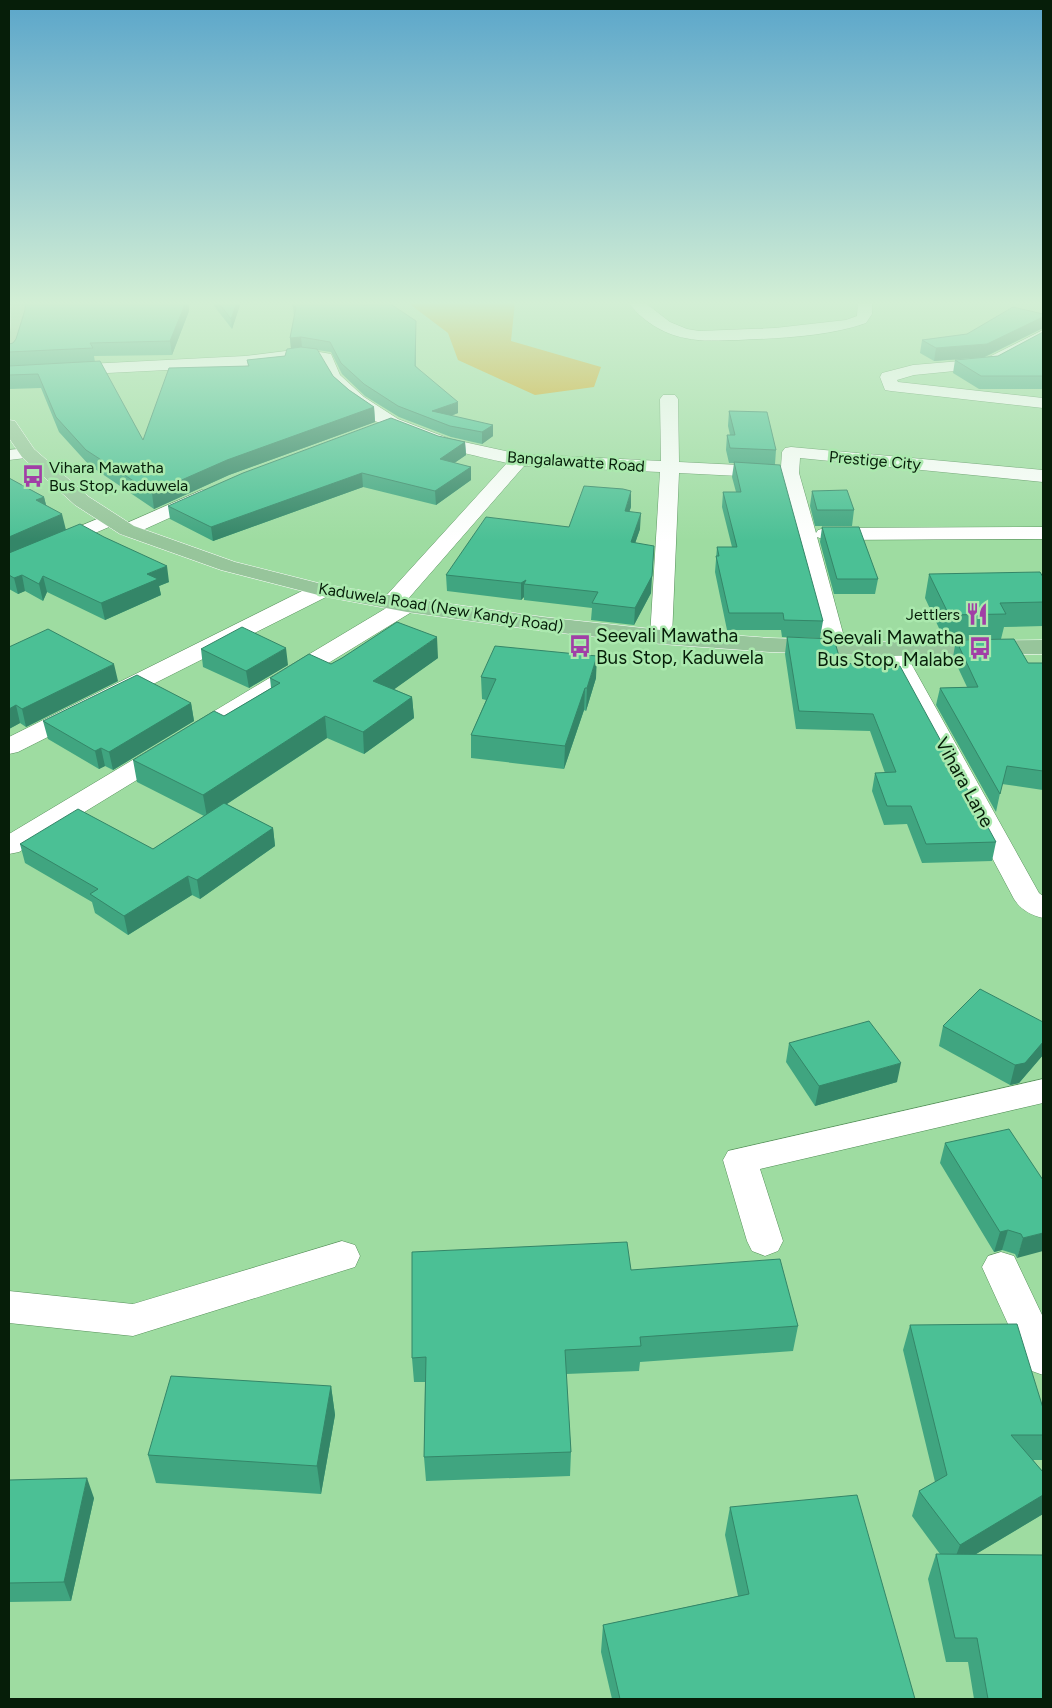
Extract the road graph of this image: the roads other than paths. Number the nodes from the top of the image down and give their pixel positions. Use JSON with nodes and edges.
{"nodes":[{"id":1,"x":338,"y":382,"type":"edge"},
{"id":2,"x":890,"y":382,"type":"edge"},
{"id":3,"x":669,"y":399,"type":"dead end"},
{"id":4,"x":1043,"y":403,"type":"edge"},
{"id":5,"x":392,"y":423,"type":"junction"},
{"id":6,"x":9,"y":425,"type":"edge"},
{"id":7,"x":374,"y":430,"type":"edge"},
{"id":8,"x":18,"y":454,"type":"edge"},
{"id":9,"x":519,"y":460,"type":"junction"},
{"id":10,"x":670,"y":468,"type":"junction"},
{"id":11,"x":790,"y":473,"type":"junction"},
{"id":12,"x":1043,"y":476,"type":"edge"},
{"id":13,"x":220,"y":488,"type":"edge"},
{"id":14,"x":118,"y":525,"type":"junction"},
{"id":15,"x":1043,"y":533,"type":"edge"},
{"id":16,"x":807,"y":534,"type":"junction"},
{"id":17,"x":9,"y":564,"type":"edge"},
{"id":18,"x":322,"y":590,"type":"junction"},
{"id":19,"x":400,"y":603,"type":"junction"},
{"id":20,"x":660,"y":637,"type":"junction"},
{"id":21,"x":1043,"y":647,"type":"edge"},
{"id":22,"x":836,"y":648,"type":"junction"},
{"id":23,"x":892,"y":649,"type":"junction"},
{"id":24,"x":9,"y":747,"type":"edge"},
{"id":25,"x":9,"y":846,"type":"edge"},
{"id":26,"x":1043,"y":909,"type":"edge"},
{"id":27,"x":1043,"y":1091,"type":"edge"},
{"id":28,"x":764,"y":1241,"type":"dead end"},
{"id":29,"x":342,"y":1256,"type":"dead end"},
{"id":30,"x":1001,"y":1267,"type":"dead end"},
{"id":31,"x":9,"y":1307,"type":"edge"},
{"id":32,"x":1043,"y":1358,"type":"edge"}],
"edges":[{"from":1,"to":5,"type":"street","name":"Bangalawatte Road"},
{"from":2,"to":4,"type":"street"},
{"from":3,"to":10,"type":"street"},
{"from":5,"to":7,"type":"street"},
{"from":5,"to":9,"type":"street","name":"Bangalawatte Road"},
{"from":6,"to":8,"type":"main road","name":"Kaduwela Road (New Kandy Road)"},
{"from":8,"to":14,"type":"main road","name":"Kaduwela Road (New Kandy Road)"},
{"from":9,"to":10,"type":"street","name":"Bangalawatte Road"},
{"from":9,"to":19,"type":"street"},
{"from":10,"to":11,"type":"street","name":"Bangalawatte Road"},
{"from":10,"to":20,"type":"street"},
{"from":11,"to":12,"type":"street","name":"Prestige City"},
{"from":11,"to":16,"type":"street","name":"Prestige City"},
{"from":13,"to":14,"type":"street"},
{"from":14,"to":17,"type":"street"},
{"from":14,"to":18,"type":"main road","name":"Kaduwela Road (New Kandy Road)"},
{"from":15,"to":16,"type":"street"},
{"from":16,"to":22,"type":"street","name":"Prestige City"},
{"from":18,"to":19,"type":"main road","name":"Kaduwela Road (New Kandy Road)"},
{"from":18,"to":24,"type":"street"},
{"from":19,"to":20,"type":"main road","name":"Kaduwela Road (New Kandy Road)"},
{"from":19,"to":25,"type":"street"},
{"from":20,"to":22,"type":"main road","name":"Kaduwela Road (New Kandy Road)"},
{"from":21,"to":23,"type":"main road","name":"Kaduwela Road (New Kandy Road)"},
{"from":22,"to":23,"type":"main road","name":"Kaduwela Road (New Kandy Road)"},
{"from":23,"to":26,"type":"street","name":"Vihara Lane"},
{"from":27,"to":28,"type":"street"},
{"from":29,"to":31,"type":"street"},
{"from":30,"to":32,"type":"street"}]}
